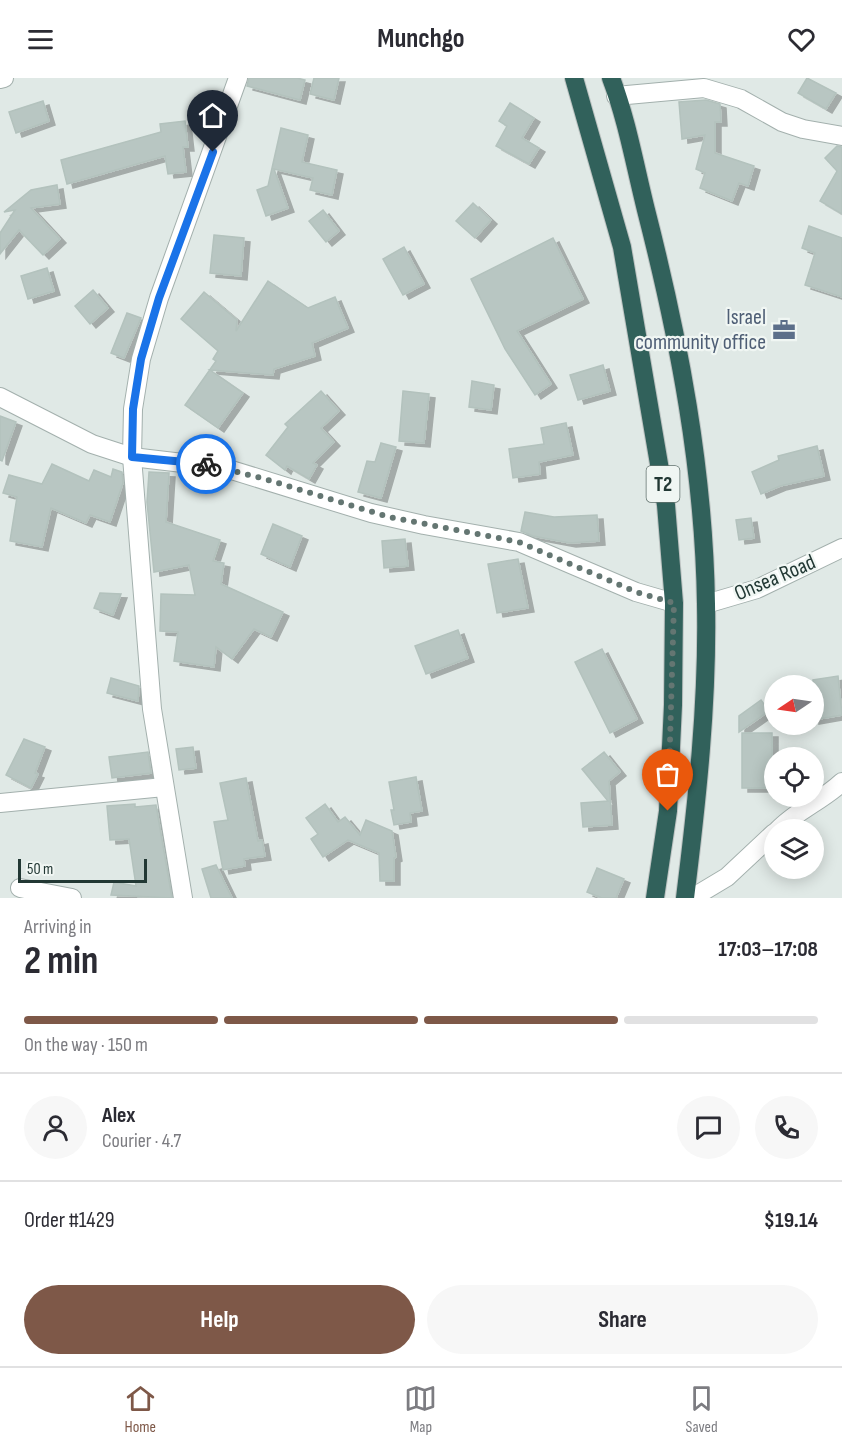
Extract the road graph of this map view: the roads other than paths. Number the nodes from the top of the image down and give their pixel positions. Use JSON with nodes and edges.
{"nodes":[{"id":1,"x":238,"y":78,"type":"edge"},
{"id":2,"x":574,"y":78,"type":"edge"},
{"id":3,"x":614,"y":87,"type":"edge"},
{"id":4,"x":842,"y":136,"type":"edge"},
{"id":5,"x":0,"y":398,"type":"edge"},
{"id":6,"x":132,"y":457,"type":"junction"},
{"id":7,"x":842,"y":548,"type":"edge"},
{"id":8,"x":674,"y":603,"type":"junction"},
{"id":9,"x":706,"y":604,"type":"junction"},
{"id":10,"x":842,"y":782,"type":"edge"},
{"id":11,"x":165,"y":787,"type":"junction"},
{"id":12,"x":0,"y":789,"type":"edge"},
{"id":13,"x":7,"y":803,"type":"edge"},
{"id":14,"x":789,"y":819,"type":"edge"},
{"id":15,"x":764,"y":843,"type":"edge"},
{"id":16,"x":20,"y":888,"type":"dead end"},
{"id":17,"x":72,"y":898,"type":"edge"},
{"id":18,"x":183,"y":898,"type":"edge"},
{"id":19,"x":655,"y":898,"type":"edge"},
{"id":20,"x":685,"y":898,"type":"edge"},
{"id":21,"x":692,"y":898,"type":"edge"}],
"edges":[{"from":1,"to":6,"type":"street"},
{"from":2,"to":8,"type":"highway","number":"T2"},
{"from":3,"to":4,"type":"street"},
{"from":3,"to":9,"type":"highway","number":"T2"},
{"from":5,"to":6,"type":"street"},
{"from":6,"to":8,"type":"street"},
{"from":6,"to":11,"type":"street"},
{"from":7,"to":9,"type":"street","name":"Onsea Road"},
{"from":8,"to":19,"type":"highway","number":"T2"},
{"from":9,"to":20,"type":"highway","number":"T2"},
{"from":10,"to":14,"type":"street"},
{"from":11,"to":13,"type":"street"},
{"from":11,"to":18,"type":"street"},
{"from":12,"to":13,"type":"street"},
{"from":15,"to":21,"type":"street"},
{"from":16,"to":17,"type":"street"}]}
